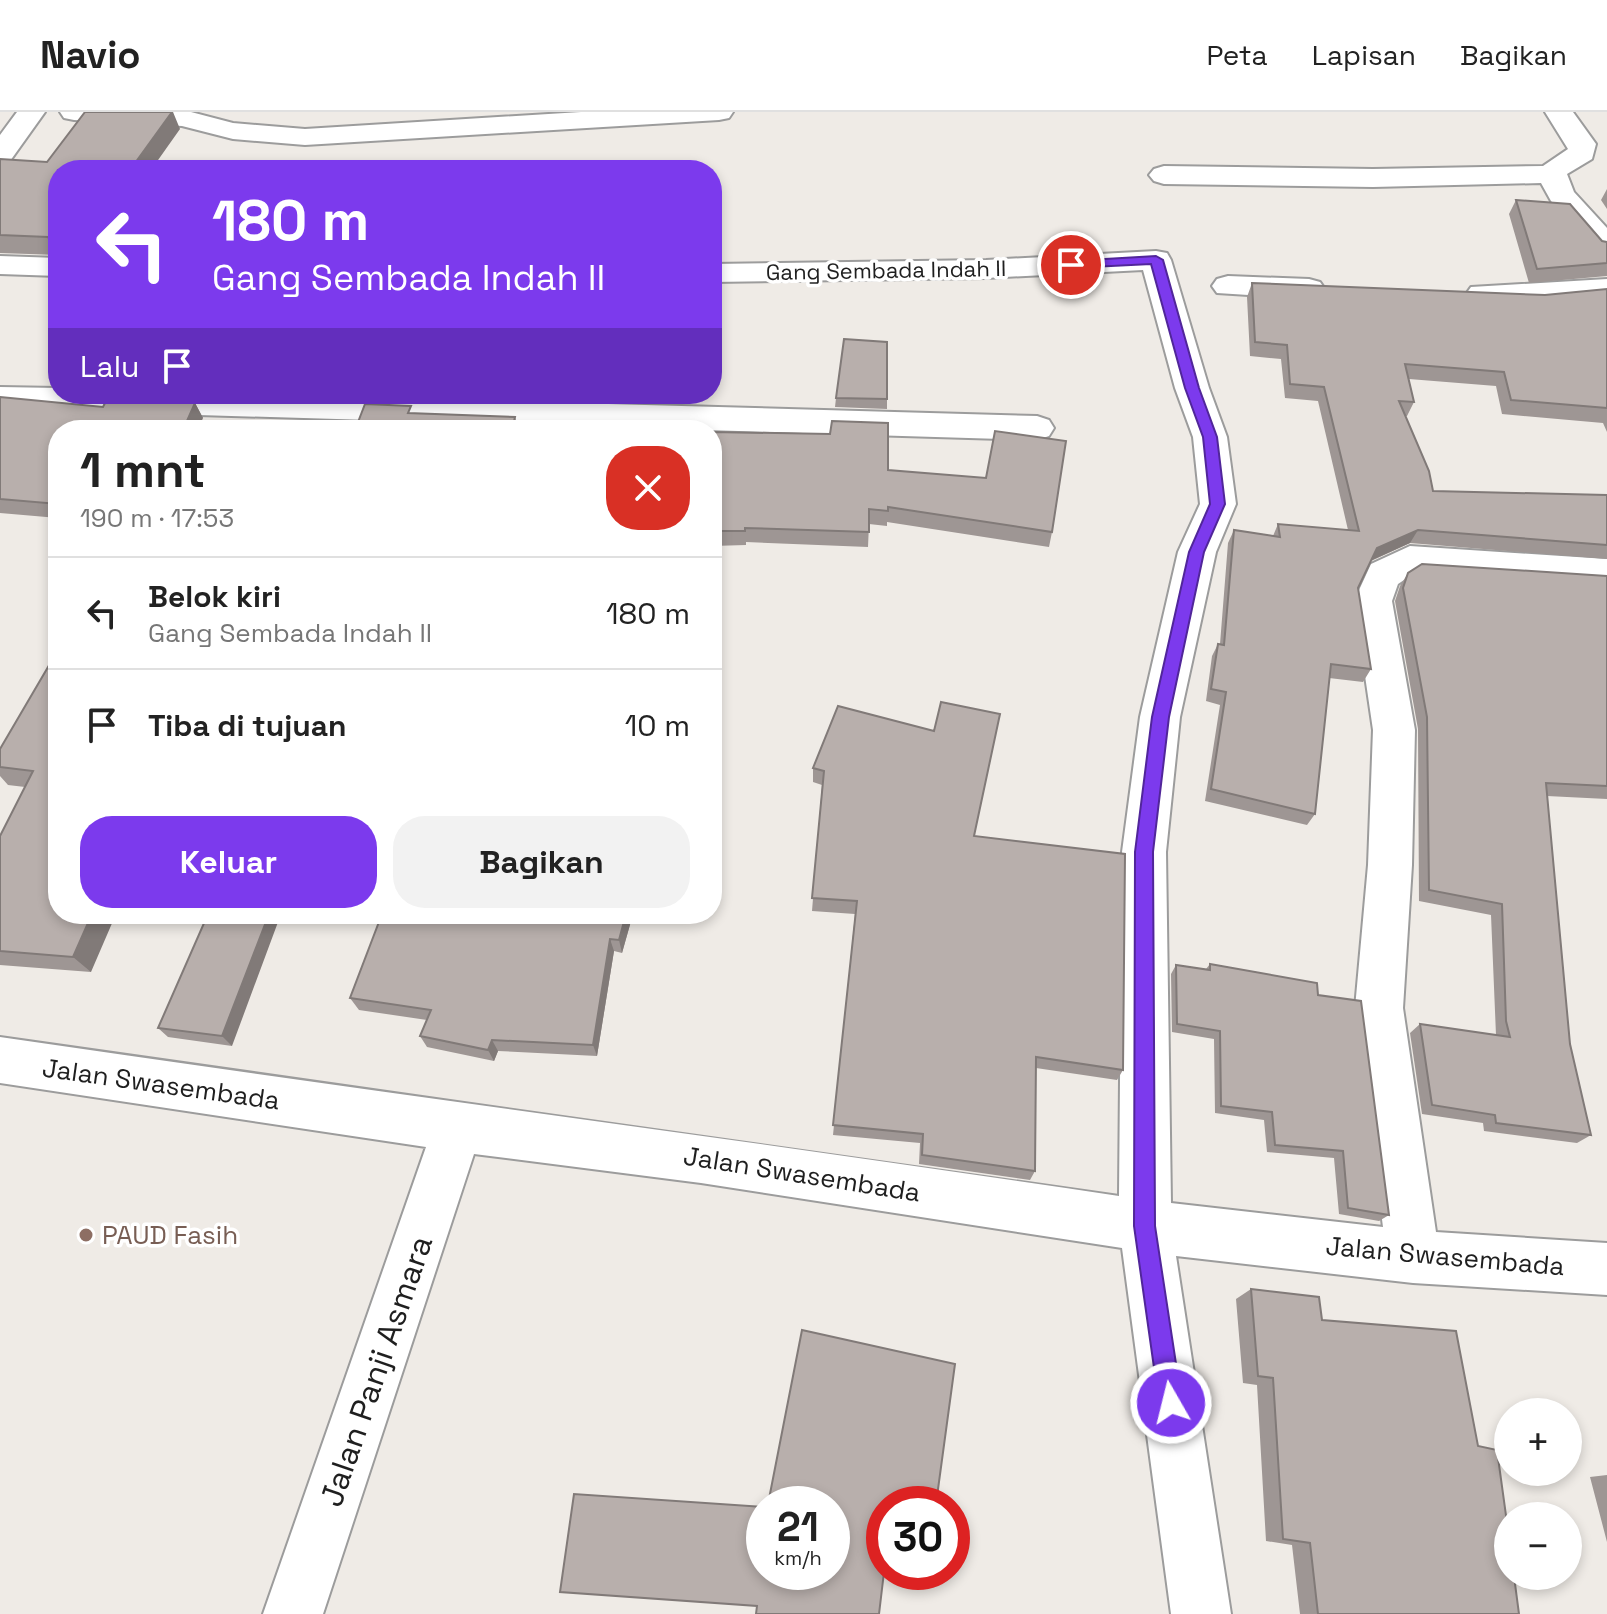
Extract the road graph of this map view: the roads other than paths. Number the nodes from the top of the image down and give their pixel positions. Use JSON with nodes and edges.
{"nodes":[{"id":1,"x":31,"y":112,"type":"edge"},
{"id":2,"x":74,"y":112,"type":"edge"},
{"id":3,"x":719,"y":112,"type":"edge"},
{"id":4,"x":1559,"y":112,"type":"edge"},
{"id":5,"x":0,"y":155,"type":"edge"},
{"id":6,"x":1552,"y":174,"type":"junction"},
{"id":7,"x":1164,"y":175,"type":"dead end"},
{"id":8,"x":1607,"y":247,"type":"edge"},
{"id":9,"x":0,"y":265,"type":"edge"},
{"id":10,"x":48,"y":267,"type":"edge"},
{"id":11,"x":722,"y":273,"type":"edge"},
{"id":12,"x":1228,"y":286,"type":"dead end"},
{"id":13,"x":1335,"y":289,"type":"edge"},
{"id":14,"x":1607,"y":289,"type":"edge"},
{"id":15,"x":1458,"y":293,"type":"edge"},
{"id":16,"x":0,"y":398,"type":"edge"},
{"id":17,"x":48,"y":399,"type":"edge"},
{"id":18,"x":207,"y":404,"type":"edge"},
{"id":19,"x":1037,"y":428,"type":"dead end"},
{"id":20,"x":1607,"y":573,"type":"edge"},
{"id":21,"x":0,"y":1060,"type":"edge"},
{"id":22,"x":458,"y":1128,"type":"junction"},
{"id":23,"x":1145,"y":1226,"type":"junction"},
{"id":24,"x":1413,"y":1257,"type":"junction"},
{"id":25,"x":1607,"y":1269,"type":"edge"},
{"id":26,"x":293,"y":1614,"type":"edge"},
{"id":27,"x":1201,"y":1614,"type":"edge"}],
"edges":[{"from":1,"to":5,"type":"street"},
{"from":2,"to":3,"type":"street"},
{"from":4,"to":6,"type":"street"},
{"from":6,"to":7,"type":"street"},
{"from":6,"to":8,"type":"street"},
{"from":9,"to":10,"type":"street"},
{"from":11,"to":23,"type":"street","name":"Gang Sembada Indah II"},
{"from":12,"to":13,"type":"street"},
{"from":14,"to":15,"type":"street"},
{"from":16,"to":17,"type":"street"},
{"from":18,"to":19,"type":"street"},
{"from":20,"to":24,"type":"street"},
{"from":21,"to":22,"type":"street","name":"Jalan Swasembada"},
{"from":22,"to":23,"type":"street","name":"Jalan Swasembada"},
{"from":22,"to":26,"type":"street","name":"Jalan Panji Asmara"},
{"from":23,"to":24,"type":"street","name":"Jalan Swasembada"},
{"from":23,"to":27,"type":"street"},
{"from":24,"to":25,"type":"street","name":"Jalan Swasembada"}]}
